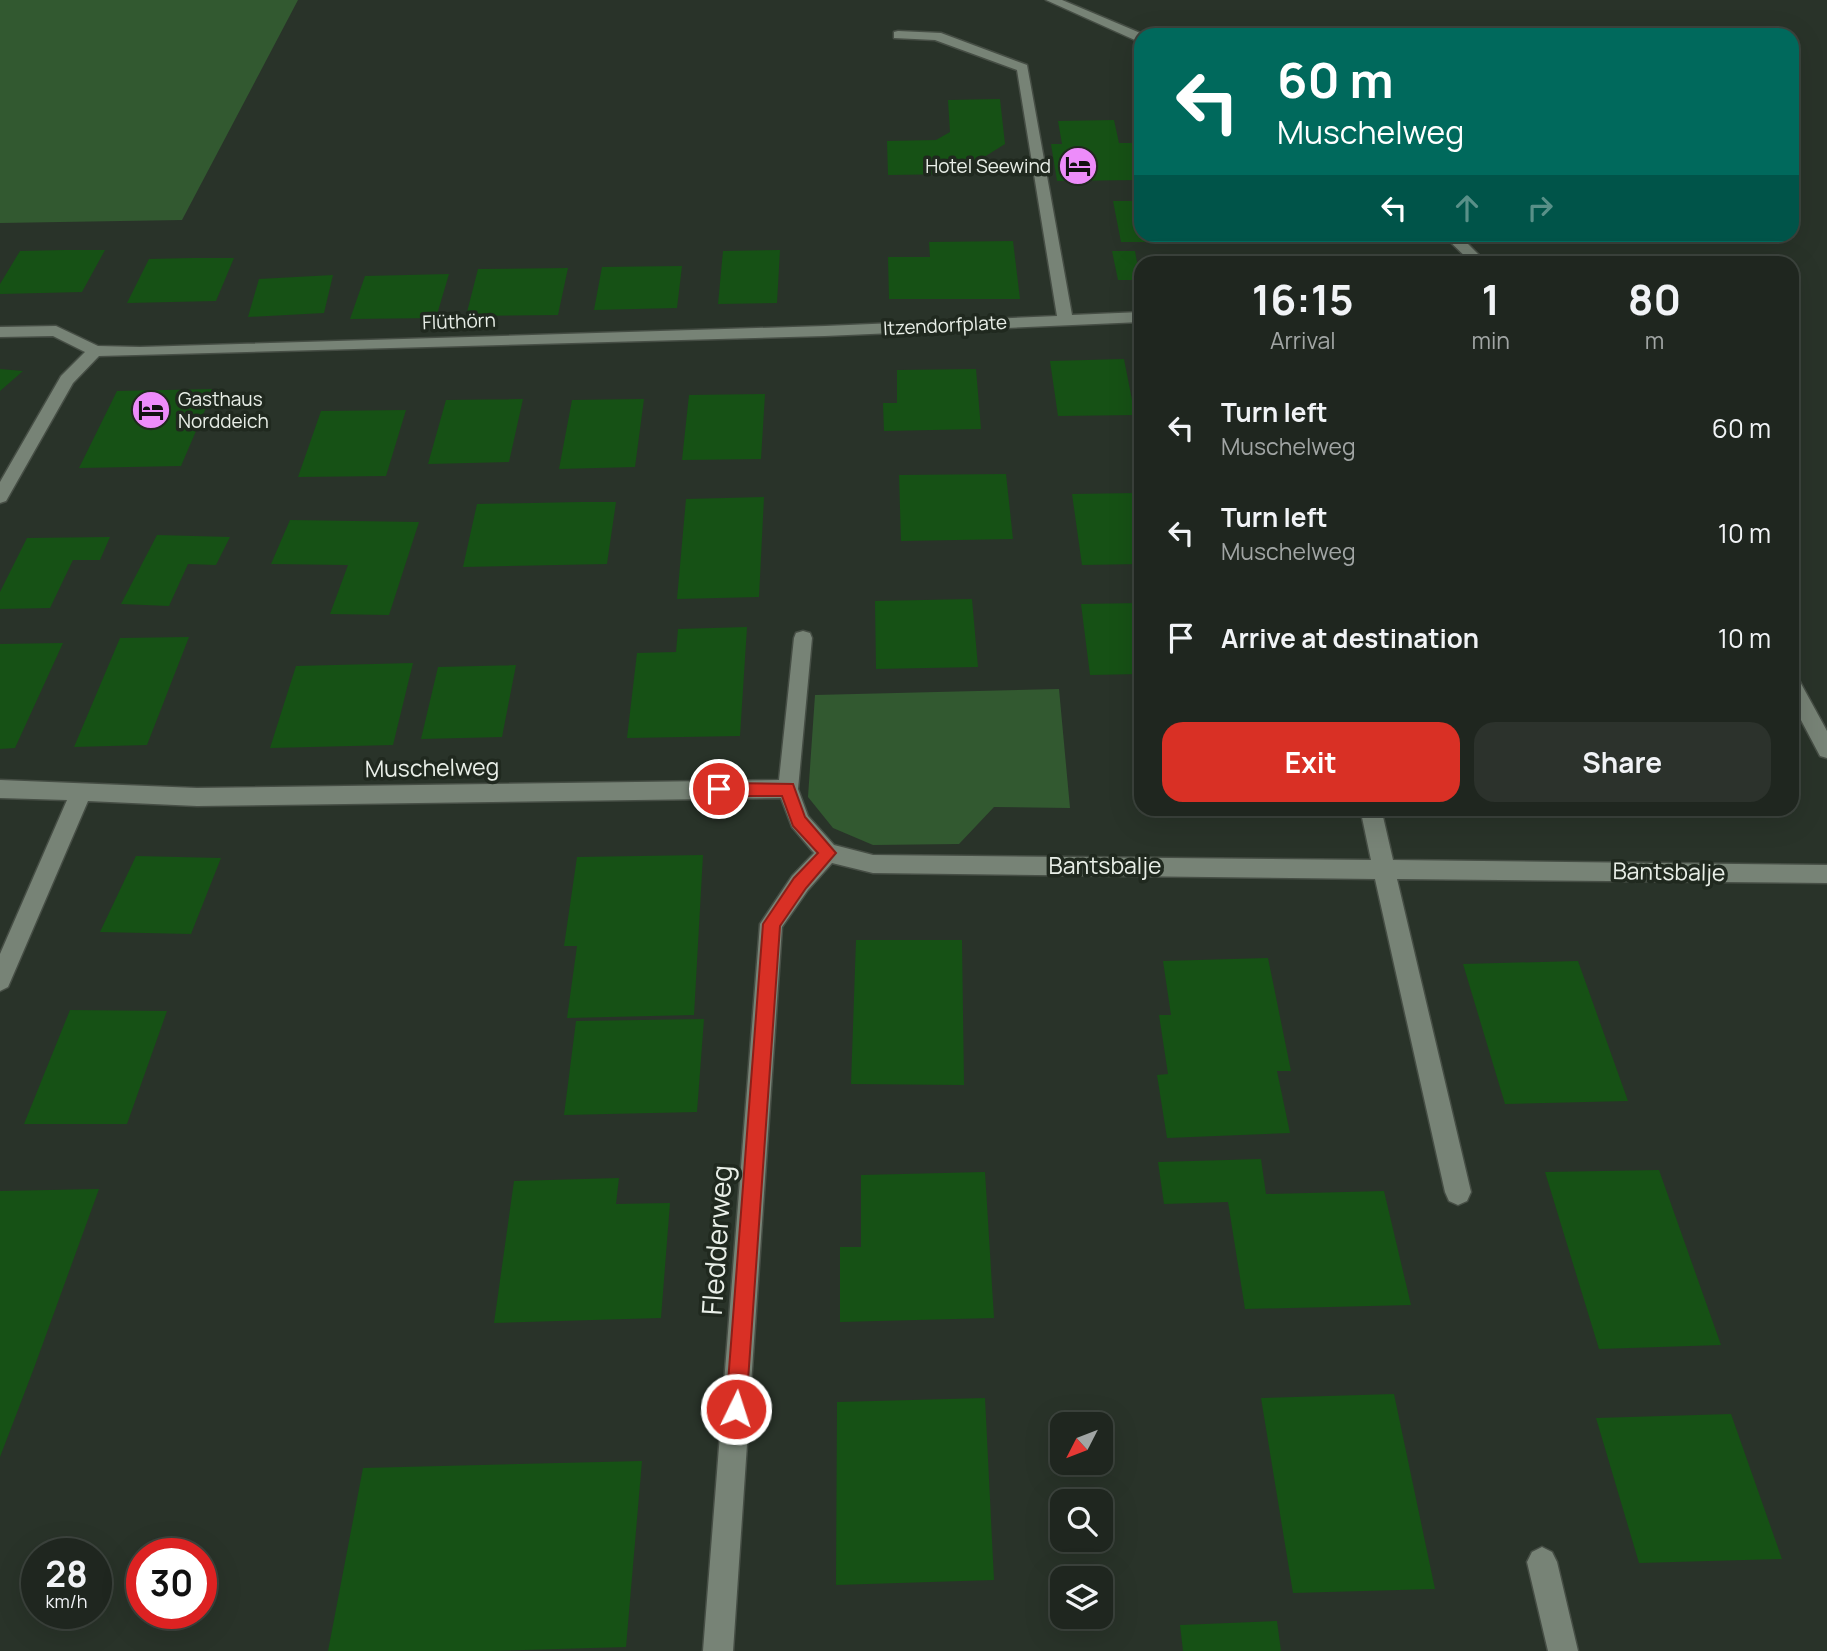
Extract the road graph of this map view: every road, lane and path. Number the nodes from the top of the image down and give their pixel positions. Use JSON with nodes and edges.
{"nodes":[{"id":1,"x":1052,"y":0,"type":"edge"},
{"id":2,"x":898,"y":35,"type":"dead end"},
{"id":3,"x":1134,"y":35,"type":"edge"},
{"id":4,"x":1458,"y":242,"type":"edge"},
{"id":5,"x":1473,"y":256,"type":"edge"},
{"id":6,"x":1134,"y":317,"type":"edge"},
{"id":7,"x":1065,"y":319,"type":"junction"},
{"id":8,"x":825,"y":331,"type":"joint"},
{"id":9,"x":0,"y":332,"type":"edge"},
{"id":10,"x":94,"y":351,"type":"junction"},
{"id":11,"x":0,"y":496,"type":"edge"},
{"id":12,"x":803,"y":638,"type":"dead end"},
{"id":13,"x":1799,"y":698,"type":"edge"},
{"id":14,"x":1827,"y":750,"type":"edge"},
{"id":15,"x":0,"y":789,"type":"edge"},
{"id":16,"x":788,"y":789,"type":"junction"},
{"id":17,"x":81,"y":793,"type":"junction"},
{"id":18,"x":1372,"y":816,"type":"edge"},
{"id":19,"x":828,"y":853,"type":"junction"},
{"id":20,"x":1384,"y":868,"type":"junction"},
{"id":21,"x":1827,"y":874,"type":"edge"},
{"id":22,"x":0,"y":980,"type":"edge"},
{"id":23,"x":1458,"y":1192,"type":"dead end"},
{"id":24,"x":1542,"y":1562,"type":"dead end"},
{"id":25,"x":719,"y":1651,"type":"edge"},
{"id":26,"x":1563,"y":1651,"type":"edge"}],
"edges":[{"from":1,"to":3,"type":"street"},
{"from":2,"to":7,"type":"street"},
{"from":4,"to":5,"type":"street"},
{"from":6,"to":7,"type":"street","name":"Itzendorfplate"},
{"from":7,"to":8,"type":"street","name":"Itzendorfplate"},
{"from":8,"to":10,"type":"street","name":"Flüthörn"},
{"from":9,"to":10,"type":"street","name":"Flüthörn"},
{"from":10,"to":11,"type":"street"},
{"from":12,"to":16,"type":"street"},
{"from":13,"to":14,"type":"street"},
{"from":15,"to":17,"type":"street","name":"Muschelweg"},
{"from":16,"to":17,"type":"street","name":"Muschelweg"},
{"from":16,"to":19,"type":"street"},
{"from":17,"to":22,"type":"street"},
{"from":18,"to":20,"type":"street"},
{"from":19,"to":20,"type":"street","name":"Bantsbalje"},
{"from":19,"to":25,"type":"street","name":"Fledderweg"},
{"from":20,"to":21,"type":"street","name":"Bantsbalje"},
{"from":20,"to":23,"type":"street"},
{"from":24,"to":26,"type":"street"}]}
